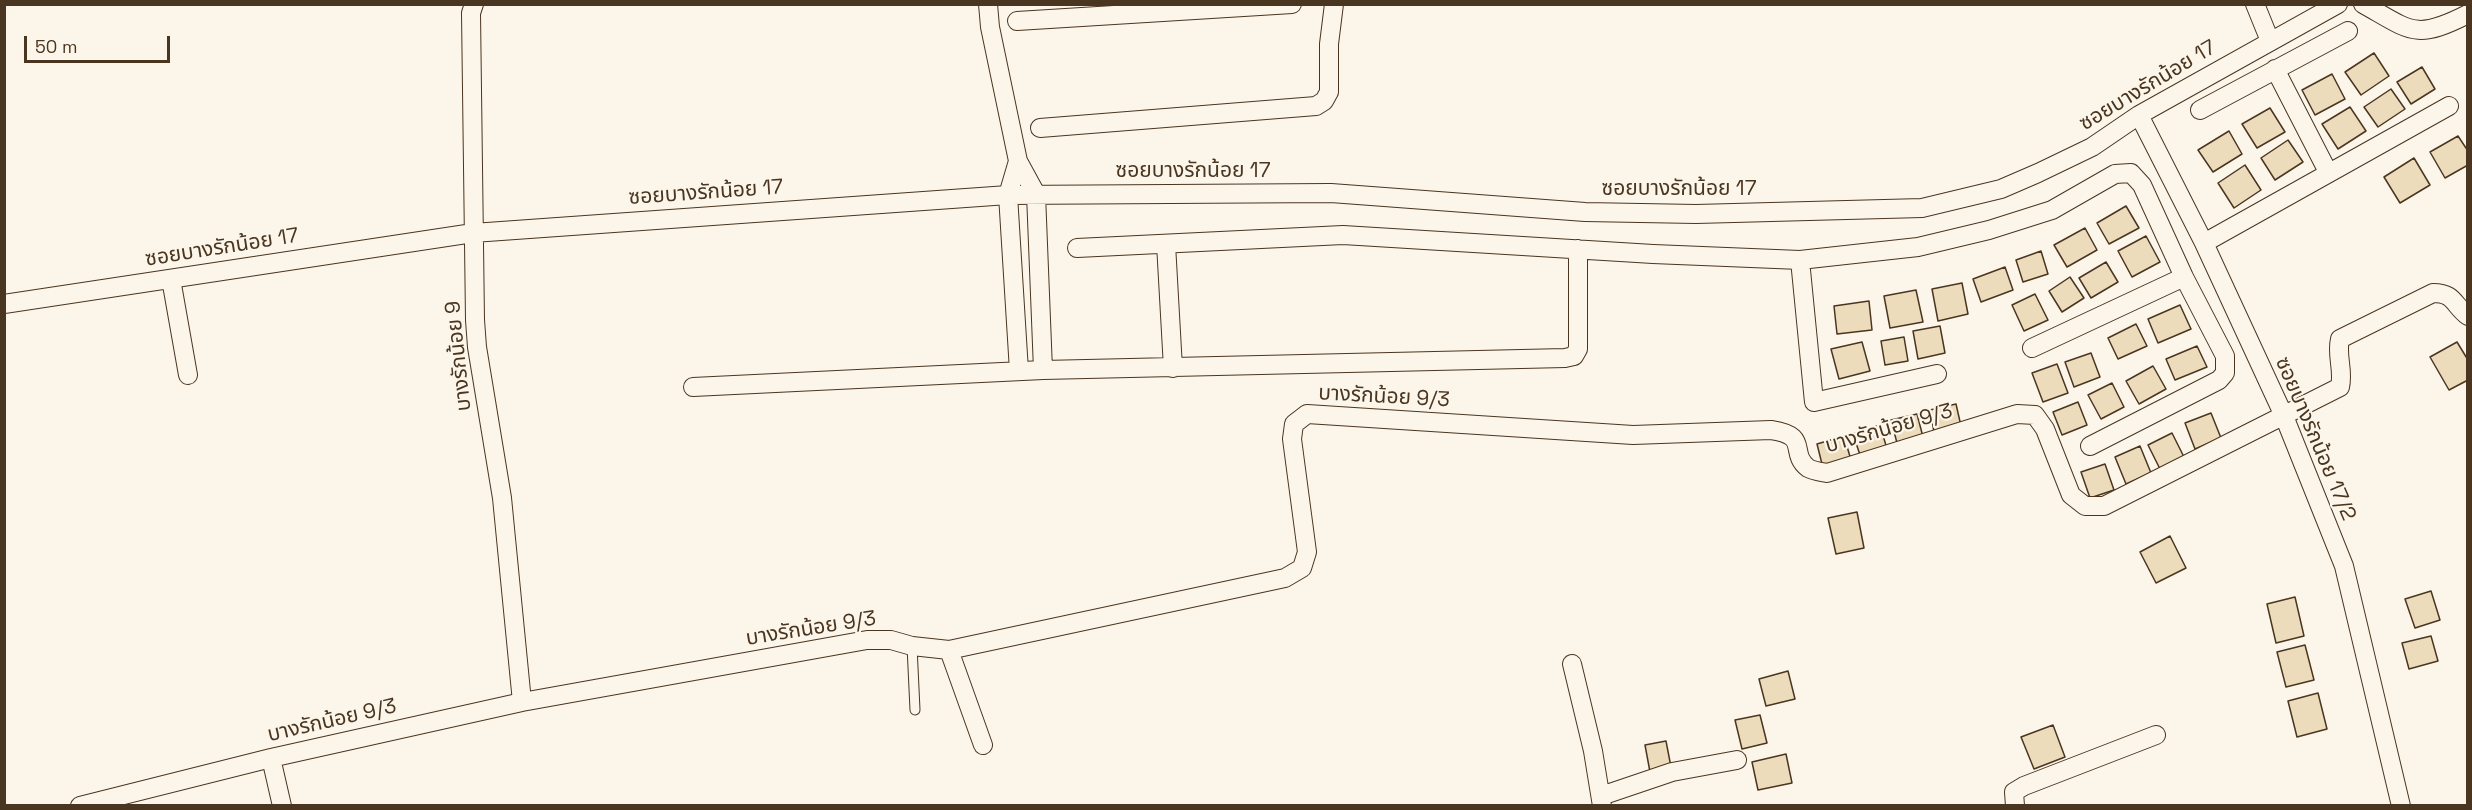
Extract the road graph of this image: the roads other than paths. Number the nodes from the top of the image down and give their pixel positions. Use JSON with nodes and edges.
{"nodes":[{"id":1,"x":474,"y":4,"type":"edge"},
{"id":2,"x":988,"y":4,"type":"edge"},
{"id":3,"x":1292,"y":4,"type":"edge"},
{"id":4,"x":1334,"y":4,"type":"edge"},
{"id":5,"x":2255,"y":4,"type":"edge"},
{"id":6,"x":2338,"y":4,"type":"edge"},
{"id":7,"x":2362,"y":4,"type":"edge"},
{"id":8,"x":2468,"y":14,"type":"edge"},
{"id":9,"x":1017,"y":21,"type":"dead end"},
{"id":10,"x":2348,"y":31,"type":"dead end"},
{"id":11,"x":2270,"y":41,"type":"junction"},
{"id":12,"x":2275,"y":69,"type":"junction"},
{"id":13,"x":2449,"y":106,"type":"dead end"},
{"id":14,"x":2200,"y":110,"type":"dead end"},
{"id":15,"x":2139,"y":115,"type":"junction"},
{"id":16,"x":1040,"y":128,"type":"dead end"},
{"id":17,"x":1018,"y":161,"type":"junction"},
{"id":18,"x":2328,"y":172,"type":"junction"},
{"id":19,"x":1036,"y":194,"type":"junction"},
{"id":20,"x":1008,"y":195,"type":"junction"},
{"id":21,"x":473,"y":232,"type":"junction"},
{"id":22,"x":2204,"y":243,"type":"junction"},
{"id":23,"x":1166,"y":244,"type":"junction"},
{"id":24,"x":1077,"y":248,"type":"dead end"},
{"id":25,"x":1578,"y":249,"type":"junction"},
{"id":26,"x":1800,"y":260,"type":"junction"},
{"id":27,"x":2184,"y":277,"type":"junction"},
{"id":28,"x":171,"y":279,"type":"junction"},
{"id":29,"x":4,"y":304,"type":"edge"},
{"id":30,"x":2468,"y":316,"type":"edge"},
{"id":31,"x":2032,"y":348,"type":"dead end"},
{"id":32,"x":1173,"y":368,"type":"junction"},
{"id":33,"x":1043,"y":370,"type":"junction"},
{"id":34,"x":1020,"y":371,"type":"junction"},
{"id":35,"x":1937,"y":374,"type":"dead end"},
{"id":36,"x":188,"y":375,"type":"dead end"},
{"id":37,"x":693,"y":387,"type":"dead end"},
{"id":38,"x":2284,"y":417,"type":"junction"},
{"id":39,"x":2090,"y":446,"type":"dead end"},
{"id":40,"x":912,"y":646,"type":"junction"},
{"id":41,"x":949,"y":650,"type":"junction"},
{"id":42,"x":1572,"y":664,"type":"dead end"},
{"id":43,"x":522,"y":702,"type":"junction"},
{"id":44,"x":915,"y":710,"type":"dead end"},
{"id":45,"x":2156,"y":735,"type":"dead end"},
{"id":46,"x":983,"y":745,"type":"dead end"},
{"id":47,"x":271,"y":758,"type":"junction"},
{"id":48,"x":1737,"y":760,"type":"dead end"},
{"id":49,"x":1601,"y":801,"type":"edge"},
{"id":50,"x":2402,"y":803,"type":"edge"},
{"id":51,"x":80,"y":806,"type":"edge"},
{"id":52,"x":282,"y":806,"type":"edge"},
{"id":53,"x":2015,"y":806,"type":"edge"}],
"edges":[{"from":1,"to":21,"type":"street","name":"บางรักน้อย 9"},
{"from":2,"to":17,"type":"street"},
{"from":3,"to":9,"type":"street"},
{"from":4,"to":16,"type":"street"},
{"from":5,"to":11,"type":"street"},
{"from":6,"to":11,"type":"street","name":"ซอยบางรักน้อย 17"},
{"from":7,"to":8,"type":"street"},
{"from":10,"to":12,"type":"street"},
{"from":11,"to":15,"type":"street","name":"ซอยบางรักน้อย 17"},
{"from":12,"to":14,"type":"street"},
{"from":12,"to":18,"type":"street"},
{"from":13,"to":18,"type":"street"},
{"from":15,"to":19,"type":"street","name":"ซอยบางรักน้อย 17"},
{"from":15,"to":22,"type":"street","name":"ซอยบางรักน้อย 17/2"},
{"from":17,"to":19,"type":"street"},
{"from":17,"to":20,"type":"street"},
{"from":18,"to":22,"type":"street"},
{"from":19,"to":20,"type":"street","name":"ซอยบางรักน้อย 17"},
{"from":19,"to":33,"type":"street"},
{"from":20,"to":21,"type":"street","name":"ซอยบางรักน้อย 17"},
{"from":20,"to":34,"type":"street"},
{"from":21,"to":28,"type":"street","name":"ซอยบางรักน้อย 17"},
{"from":21,"to":43,"type":"street","name":"บางรักน้อย 9"},
{"from":22,"to":38,"type":"street","name":"ซอยบางรักน้อย 17/2"},
{"from":23,"to":24,"type":"street"},
{"from":23,"to":25,"type":"street"},
{"from":23,"to":32,"type":"street"},
{"from":25,"to":26,"type":"street"},
{"from":25,"to":32,"type":"street"},
{"from":26,"to":27,"type":"street"},
{"from":26,"to":35,"type":"street"},
{"from":27,"to":31,"type":"street"},
{"from":27,"to":39,"type":"street"},
{"from":28,"to":29,"type":"street","name":"ซอยบางรักน้อย 17"},
{"from":28,"to":36,"type":"street"},
{"from":30,"to":38,"type":"street","name":"บางรักน้อย 9/3"},
{"from":32,"to":33,"type":"street"},
{"from":33,"to":34,"type":"street"},
{"from":34,"to":37,"type":"street"},
{"from":38,"to":41,"type":"street","name":"บางรักน้อย 9/3"},
{"from":38,"to":50,"type":"street","name":"ซอยบางรักน้อย 17/2"},
{"from":40,"to":41,"type":"street","name":"บางรักน้อย 9/3"},
{"from":40,"to":43,"type":"street","name":"บางรักน้อย 9/3"},
{"from":40,"to":44,"type":"lane"},
{"from":41,"to":46,"type":"street"},
{"from":42,"to":49,"type":"street"},
{"from":43,"to":47,"type":"street","name":"บางรักน้อย 9/3"},
{"from":45,"to":53,"type":"street"},
{"from":47,"to":51,"type":"street","name":"บางรักน้อย 9/3"},
{"from":47,"to":52,"type":"street"},
{"from":48,"to":49,"type":"street"}]}
